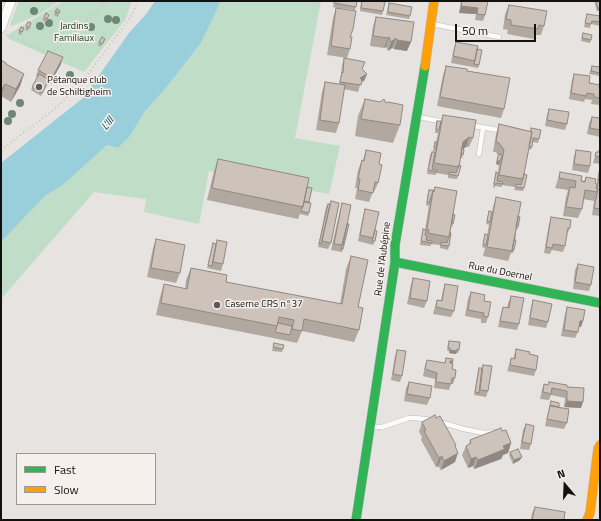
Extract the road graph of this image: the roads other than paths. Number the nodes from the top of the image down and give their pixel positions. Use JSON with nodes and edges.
{"nodes":[{"id":1,"x":12,"y":1,"type":"edge"},
{"id":2,"x":434,"y":1,"type":"edge"},
{"id":3,"x":430,"y":24,"type":"junction"},
{"id":4,"x":1,"y":28,"type":"edge"},
{"id":5,"x":499,"y":37,"type":"dead end"},
{"id":6,"x":416,"y":117,"type":"junction"},
{"id":7,"x":454,"y":123,"type":"edge"},
{"id":8,"x":461,"y":124,"type":"edge"},
{"id":9,"x":483,"y":128,"type":"junction"},
{"id":10,"x":511,"y":132,"type":"edge"},
{"id":11,"x":479,"y":154,"type":"dead end"},
{"id":12,"x":395,"y":262,"type":"junction"},
{"id":13,"x":600,"y":303,"type":"edge"},
{"id":14,"x":370,"y":427,"type":"junction"},
{"id":15,"x":504,"y":433,"type":"edge"},
{"id":16,"x":600,"y":445,"type":"edge"},
{"id":17,"x":356,"y":520,"type":"edge"},
{"id":18,"x":588,"y":520,"type":"edge"}],
"edges":[{"from":1,"to":4,"type":"street"},
{"from":2,"to":3,"type":"street","name":"Rue de l'Aubépine"},
{"from":3,"to":5,"type":"lane"},
{"from":3,"to":6,"type":"street","name":"Rue de l'Aubépine"},
{"from":6,"to":7,"type":"lane"},
{"from":6,"to":12,"type":"street","name":"Rue de l'Aubépine"},
{"from":8,"to":9,"type":"lane"},
{"from":9,"to":10,"type":"lane"},
{"from":9,"to":11,"type":"lane"},
{"from":12,"to":13,"type":"street","name":"Rue du Doernel"},
{"from":12,"to":14,"type":"street","name":"Rue de l'Aubépine"},
{"from":14,"to":15,"type":"lane"},
{"from":14,"to":17,"type":"street","name":"Rue de l'Aubépine"},
{"from":16,"to":18,"type":"street"}]}
